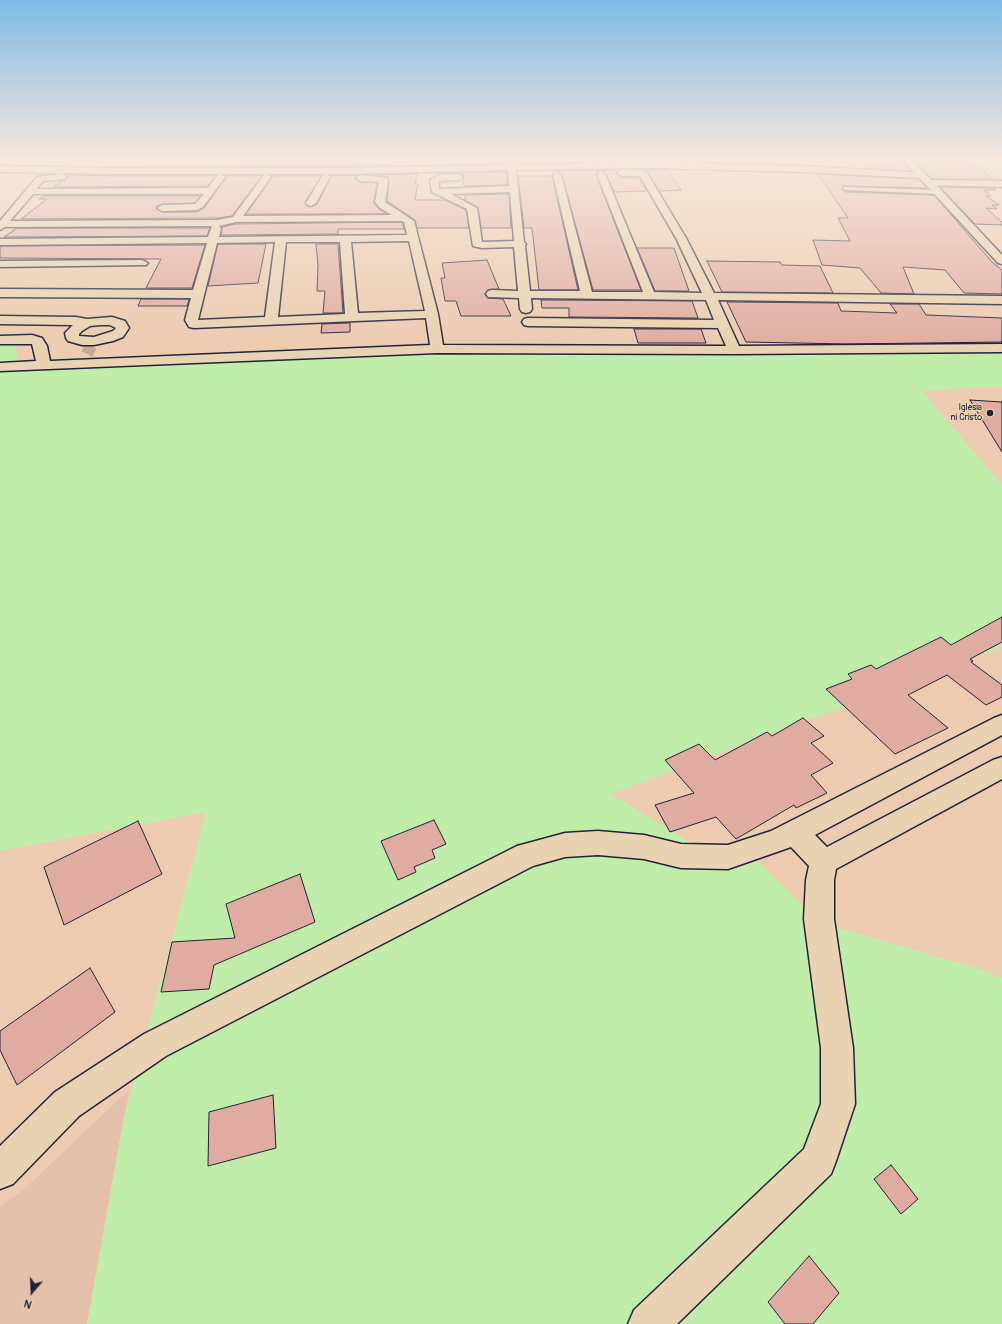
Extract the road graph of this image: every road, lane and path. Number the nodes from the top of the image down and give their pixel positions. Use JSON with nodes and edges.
{"nodes":[{"id":1,"x":223,"y":222,"type":"edge"},
{"id":2,"x":409,"y":222,"type":"edge"},
{"id":3,"x":474,"y":222,"type":"edge"},
{"id":4,"x":518,"y":222,"type":"edge"},
{"id":5,"x":569,"y":222,"type":"edge"},
{"id":6,"x":620,"y":222,"type":"edge"},
{"id":7,"x":672,"y":222,"type":"edge"},
{"id":8,"x":966,"y":222,"type":"edge"},
{"id":9,"x":217,"y":223,"type":"junction"},
{"id":10,"x":1,"y":226,"type":"edge"},
{"id":11,"x":413,"y":238,"type":"junction"},
{"id":12,"x":345,"y":239,"type":"junction"},
{"id":13,"x":281,"y":240,"type":"junction"},
{"id":14,"x":158,"y":241,"type":"junction"},
{"id":15,"x":213,"y":241,"type":"junction"},
{"id":16,"x":0,"y":242,"type":"edge"},
{"id":17,"x":520,"y":244,"type":"junction"},
{"id":18,"x":1002,"y":261,"type":"edge"},
{"id":19,"x":142,"y":263,"type":"junction"},
{"id":20,"x":0,"y":264,"type":"edge"},
{"id":21,"x":0,"y":293,"type":"edge"},
{"id":22,"x":127,"y":293,"type":"junction"},
{"id":23,"x":199,"y":294,"type":"junction"},
{"id":24,"x":492,"y":294,"type":"dead end"},
{"id":25,"x":524,"y":295,"type":"junction"},
{"id":26,"x":587,"y":295,"type":"junction"},
{"id":27,"x":650,"y":296,"type":"junction"},
{"id":28,"x":710,"y":296,"type":"junction"},
{"id":29,"x":1002,"y":300,"type":"edge"},
{"id":30,"x":432,"y":314,"type":"junction"},
{"id":31,"x":352,"y":318,"type":"junction"},
{"id":32,"x":0,"y":320,"type":"edge"},
{"id":33,"x":18,"y":320,"type":"junction"},
{"id":34,"x":271,"y":321,"type":"junction"},
{"id":35,"x":528,"y":322,"type":"junction"},
{"id":36,"x":87,"y":323,"type":"junction"},
{"id":37,"x":722,"y":324,"type":"junction"},
{"id":38,"x":0,"y":326,"type":"edge"},
{"id":39,"x":530,"y":336,"type":"dead end"},
{"id":40,"x":0,"y":340,"type":"edge"},
{"id":41,"x":437,"y":348,"type":"junction"},
{"id":42,"x":1002,"y":348,"type":"edge"},
{"id":43,"x":734,"y":350,"type":"junction"},
{"id":44,"x":89,"y":351,"type":"junction"},
{"id":45,"x":44,"y":366,"type":"junction"},
{"id":46,"x":0,"y":367,"type":"edge"},
{"id":47,"x":1002,"y":724,"type":"edge"},
{"id":48,"x":1002,"y":767,"type":"edge"},
{"id":49,"x":794,"y":832,"type":"junction"},
{"id":50,"x":824,"y":862,"type":"junction"},
{"id":51,"x":0,"y":1171,"type":"edge"},
{"id":52,"x":648,"y":1324,"type":"edge"}],
"edges":[{"from":1,"to":9,"type":"main road"},
{"from":2,"to":11,"type":"main road"},
{"from":3,"to":17,"type":"main road"},
{"from":4,"to":17,"type":"main road"},
{"from":5,"to":26,"type":"main road"},
{"from":6,"to":27,"type":"main road"},
{"from":7,"to":28,"type":"main road"},
{"from":8,"to":18,"type":"main road"},
{"from":9,"to":10,"type":"main road"},
{"from":9,"to":15,"type":"main road"},
{"from":11,"to":12,"type":"main road"},
{"from":11,"to":30,"type":"main road"},
{"from":12,"to":13,"type":"main road"},
{"from":12,"to":31,"type":"main road"},
{"from":13,"to":15,"type":"main road"},
{"from":13,"to":34,"type":"main road"},
{"from":14,"to":15,"type":"main road"},
{"from":14,"to":16,"type":"main road"},
{"from":14,"to":19,"type":"main road"},
{"from":15,"to":23,"type":"main road"},
{"from":17,"to":25,"type":"main road"},
{"from":19,"to":20,"type":"main road"},
{"from":19,"to":22,"type":"main road"},
{"from":21,"to":22,"type":"main road"},
{"from":22,"to":23,"type":"main road"},
{"from":23,"to":34,"type":"main road"},
{"from":24,"to":25,"type":"main road"},
{"from":25,"to":26,"type":"main road"},
{"from":25,"to":35,"type":"main road"},
{"from":26,"to":27,"type":"main road"},
{"from":27,"to":28,"type":"main road"},
{"from":28,"to":29,"type":"main road"},
{"from":28,"to":37,"type":"main road"},
{"from":30,"to":31,"type":"main road"},
{"from":30,"to":41,"type":"main road"},
{"from":31,"to":34,"type":"main road"},
{"from":32,"to":33,"type":"main road"},
{"from":33,"to":36,"type":"main road"},
{"from":33,"to":38,"type":"main road"},
{"from":35,"to":37,"type":"main road"},
{"from":35,"to":39,"type":"main road"},
{"from":36,"to":44,"type":"main road"},
{"from":36,"to":44,"type":"main road"},
{"from":37,"to":43,"type":"main road"},
{"from":40,"to":45,"type":"main road"},
{"from":41,"to":43,"type":"main road"},
{"from":41,"to":44,"type":"main road"},
{"from":42,"to":43,"type":"main road"},
{"from":44,"to":45,"type":"main road"},
{"from":45,"to":46,"type":"main road"},
{"from":47,"to":49,"type":"main road"},
{"from":48,"to":50,"type":"main road"},
{"from":49,"to":50,"type":"main road"},
{"from":49,"to":51,"type":"main road"},
{"from":50,"to":52,"type":"main road"}]}
